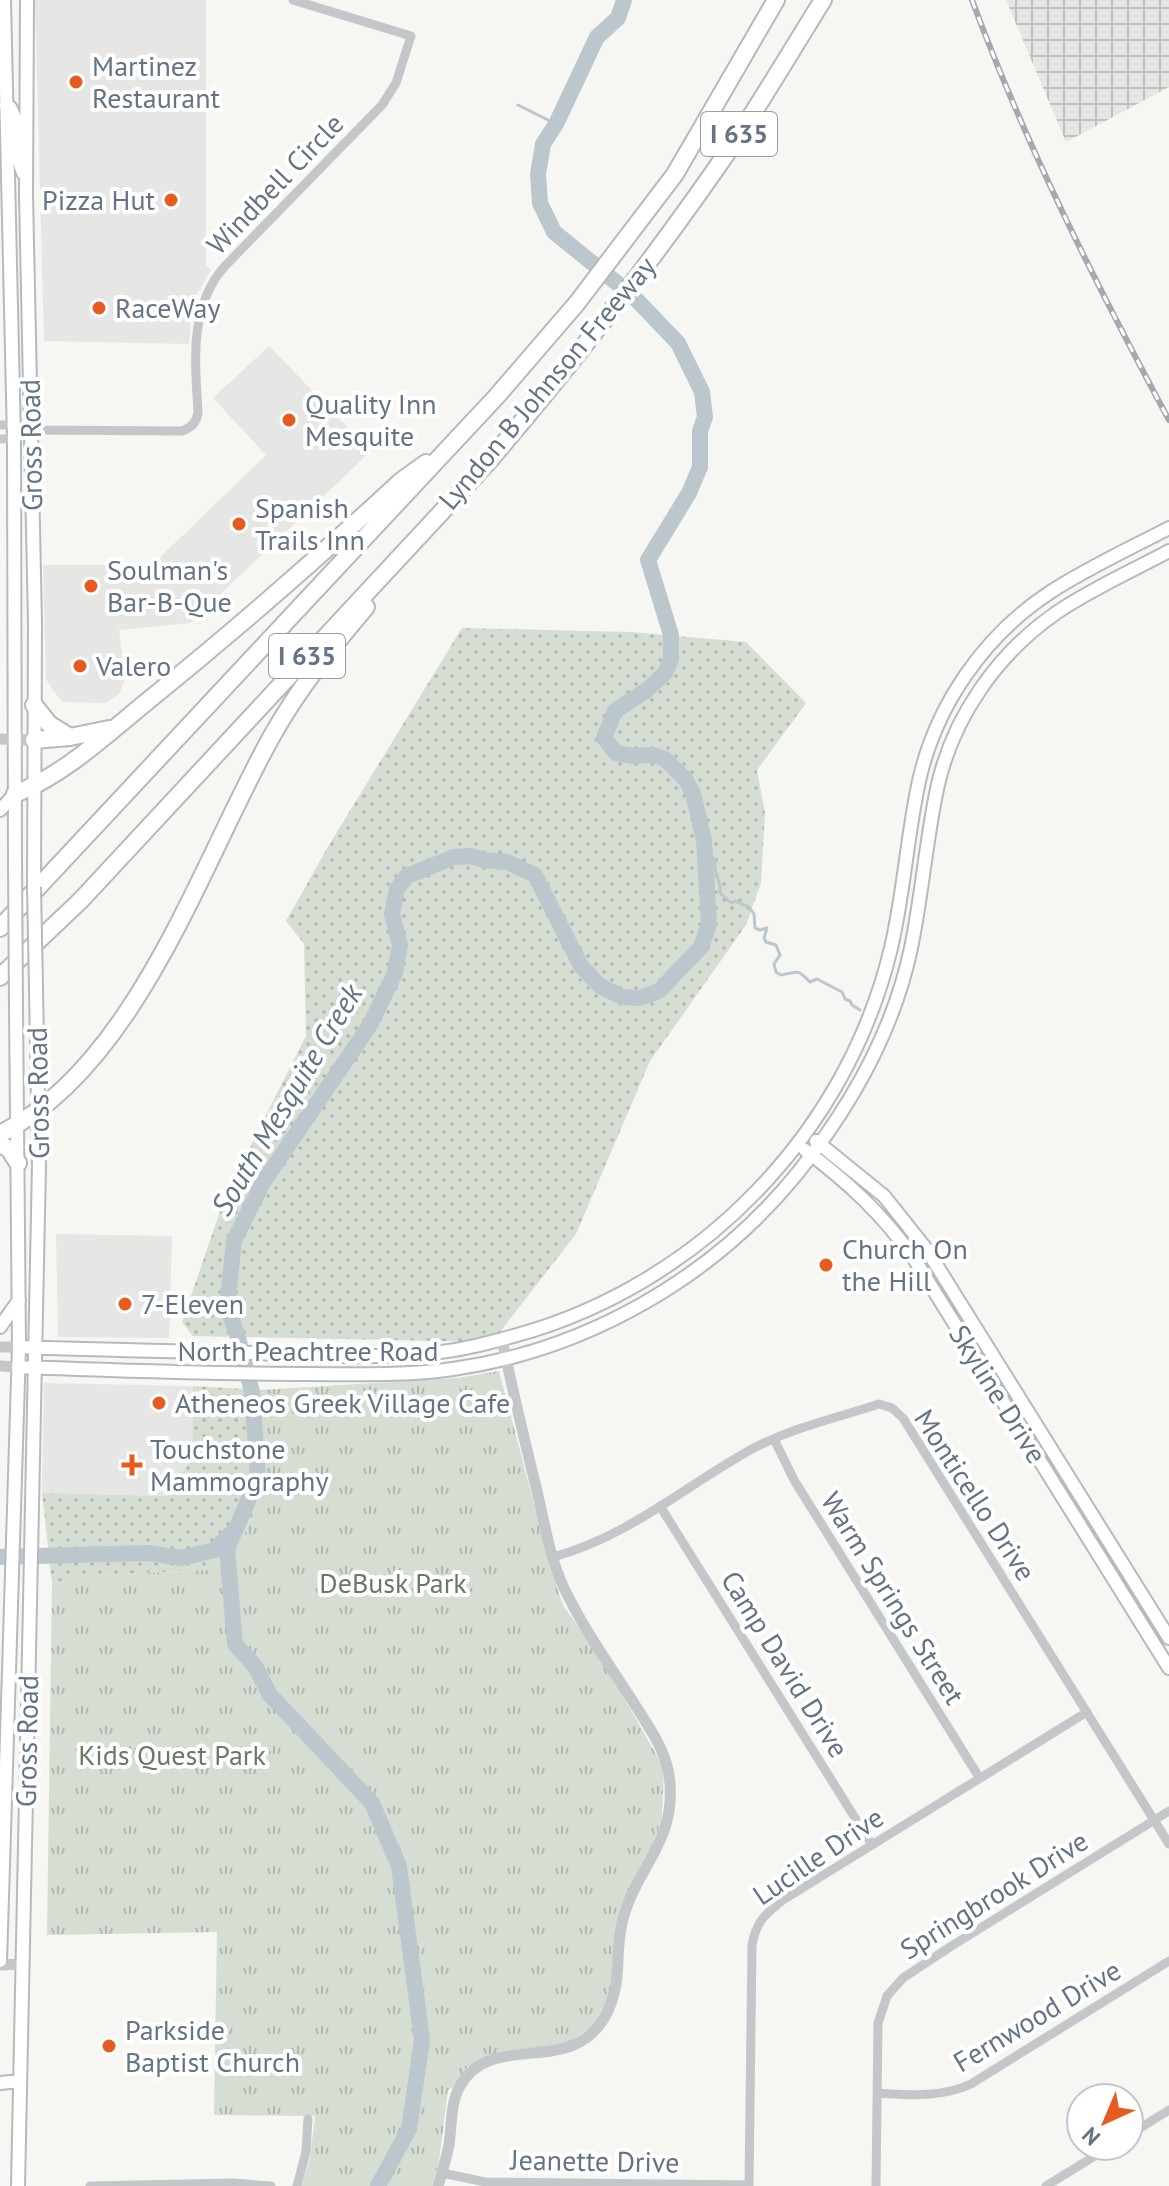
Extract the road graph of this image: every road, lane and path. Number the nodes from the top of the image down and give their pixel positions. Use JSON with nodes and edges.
{"nodes":[{"id":1,"x":4,"y":0,"type":"edge"},
{"id":2,"x":27,"y":0,"type":"edge"},
{"id":3,"x":293,"y":0,"type":"edge"},
{"id":4,"x":776,"y":0,"type":"edge"},
{"id":5,"x":823,"y":0,"type":"edge"},
{"id":6,"x":6,"y":106,"type":"junction"},
{"id":7,"x":26,"y":180,"type":"junction"},
{"id":8,"x":7,"y":425,"type":"edge"},
{"id":9,"x":30,"y":430,"type":"junction"},
{"id":10,"x":0,"y":439,"type":"edge"},
{"id":11,"x":14,"y":439,"type":"junction"},
{"id":12,"x":453,"y":444,"type":"junction"},
{"id":13,"x":489,"y":461,"type":"junction"},
{"id":14,"x":1169,"y":528,"type":"edge"},
{"id":15,"x":1169,"y":551,"type":"edge"},
{"id":16,"x":14,"y":565,"type":"junction"},
{"id":17,"x":32,"y":566,"type":"junction"},
{"id":18,"x":34,"y":705,"type":"junction"},
{"id":19,"x":115,"y":728,"type":"junction"},
{"id":20,"x":70,"y":737,"type":"junction"},
{"id":21,"x":6,"y":739,"type":"edge"},
{"id":22,"x":34,"y":740,"type":"junction"},
{"id":23,"x":34,"y":787,"type":"junction"},
{"id":24,"x":15,"y":794,"type":"junction"},
{"id":25,"x":0,"y":810,"type":"edge"},
{"id":26,"x":0,"y":928,"type":"edge"},
{"id":27,"x":892,"y":946,"type":"junction"},
{"id":28,"x":911,"y":950,"type":"junction"},
{"id":29,"x":0,"y":977,"type":"edge"},
{"id":30,"x":38,"y":1111,"type":"junction"},
{"id":31,"x":18,"y":1125,"type":"junction"},
{"id":32,"x":0,"y":1134,"type":"edge"},
{"id":33,"x":807,"y":1134,"type":"junction"},
{"id":34,"x":0,"y":1144,"type":"edge"},
{"id":35,"x":820,"y":1144,"type":"junction"},
{"id":36,"x":798,"y":1145,"type":"junction"},
{"id":37,"x":812,"y":1155,"type":"junction"},
{"id":38,"x":18,"y":1163,"type":"junction"},
{"id":39,"x":18,"y":1212,"type":"junction"},
{"id":40,"x":38,"y":1212,"type":"junction"},
{"id":41,"x":19,"y":1300,"type":"junction"},
{"id":42,"x":0,"y":1327,"type":"edge"},
{"id":43,"x":502,"y":1339,"type":"junction"},
{"id":44,"x":0,"y":1347,"type":"edge"},
{"id":45,"x":19,"y":1347,"type":"junction"},
{"id":46,"x":35,"y":1348,"type":"junction"},
{"id":47,"x":168,"y":1352,"type":"junction"},
{"id":48,"x":506,"y":1358,"type":"junction"},
{"id":49,"x":0,"y":1366,"type":"edge"},
{"id":50,"x":18,"y":1367,"type":"junction"},
{"id":51,"x":35,"y":1368,"type":"junction"},
{"id":52,"x":166,"y":1371,"type":"junction"},
{"id":53,"x":774,"y":1439,"type":"junction"},
{"id":54,"x":1074,"y":1486,"type":"junction"},
{"id":55,"x":14,"y":1487,"type":"junction"},
{"id":56,"x":32,"y":1488,"type":"junction"},
{"id":57,"x":1061,"y":1495,"type":"junction"},
{"id":58,"x":660,"y":1506,"type":"junction"},
{"id":59,"x":553,"y":1557,"type":"junction"},
{"id":60,"x":1169,"y":1638,"type":"edge"},
{"id":61,"x":10,"y":1641,"type":"junction"},
{"id":62,"x":29,"y":1644,"type":"junction"},
{"id":63,"x":1169,"y":1668,"type":"edge"},
{"id":64,"x":1087,"y":1712,"type":"junction"},
{"id":65,"x":27,"y":1723,"type":"junction"},
{"id":66,"x":7,"y":1724,"type":"junction"},
{"id":67,"x":979,"y":1777,"type":"junction"},
{"id":68,"x":1169,"y":1811,"type":"edge"},
{"id":69,"x":1154,"y":1820,"type":"junction"},
{"id":70,"x":1169,"y":1844,"type":"edge"},
{"id":71,"x":872,"y":1845,"type":"junction"},
{"id":72,"x":1169,"y":1961,"type":"edge"},
{"id":73,"x":0,"y":1963,"type":"edge"},
{"id":74,"x":22,"y":1964,"type":"junction"},
{"id":75,"x":20,"y":2081,"type":"junction"},
{"id":76,"x":0,"y":2083,"type":"edge"},
{"id":77,"x":877,"y":2093,"type":"junction"},
{"id":78,"x":1169,"y":2110,"type":"edge"},
{"id":79,"x":308,"y":2119,"type":"dead end"},
{"id":80,"x":1145,"y":2125,"type":"edge"},
{"id":81,"x":1085,"y":2162,"type":"edge"},
{"id":82,"x":442,"y":2173,"type":"junction"},
{"id":83,"x":749,"y":2185,"type":"edge"},
{"id":84,"x":18,"y":2186,"type":"edge"},
{"id":85,"x":90,"y":2186,"type":"edge"},
{"id":86,"x":271,"y":2186,"type":"edge"},
{"id":87,"x":297,"y":2186,"type":"edge"},
{"id":88,"x":438,"y":2186,"type":"edge"},
{"id":89,"x":876,"y":2186,"type":"edge"},
{"id":90,"x":1046,"y":2186,"type":"edge"}],
"edges":[{"from":1,"to":6,"type":"main road","name":"Gross Road"},
{"from":2,"to":7,"type":"main road","name":"Gross Road"},
{"from":3,"to":9,"type":"street","name":"Windbell Circle"},
{"from":4,"to":12,"type":"highway","name":"Lyndon B Johnson Freeway","number":"I 635"},
{"from":5,"to":13,"type":"highway","name":"Lyndon B Johnson Freeway","number":"I 635"},
{"from":6,"to":7,"type":"main road"},
{"from":6,"to":8,"type":"main road","name":"Gross Road"},
{"from":7,"to":9,"type":"main road","name":"Gross Road"},
{"from":8,"to":9,"type":"street"},
{"from":8,"to":11,"type":"main road","name":"Gross Road"},
{"from":9,"to":11,"type":"street"},
{"from":9,"to":17,"type":"main road","name":"Gross Road"},
{"from":10,"to":11,"type":"street"},
{"from":11,"to":16,"type":"main road","name":"Gross Road"},
{"from":12,"to":19,"type":"highway"},
{"from":12,"to":26,"type":"highway","name":"Lyndon B Johnson Freeway","number":"I 635"},
{"from":13,"to":29,"type":"highway","name":"Lyndon B Johnson Freeway","number":"I 635"},
{"from":13,"to":30,"type":"highway"},
{"from":14,"to":27,"type":"main road","name":"North Peachtree Road"},
{"from":15,"to":28,"type":"main road","name":"North Peachtree Road"},
{"from":16,"to":17,"type":"main road"},
{"from":16,"to":21,"type":"main road","name":"Gross Road"},
{"from":17,"to":18,"type":"main road","name":"Gross Road"},
{"from":18,"to":20,"type":"highway"},
{"from":18,"to":22,"type":"main road","name":"Gross Road"},
{"from":19,"to":20,"type":"highway"},
{"from":19,"to":23,"type":"highway"},
{"from":20,"to":22,"type":"highway"},
{"from":21,"to":22,"type":"street"},
{"from":21,"to":24,"type":"main road","name":"Gross Road"},
{"from":22,"to":23,"type":"main road","name":"Gross Road"},
{"from":23,"to":24,"type":"highway"},
{"from":23,"to":30,"type":"main road","name":"Gross Road","bridge":true},
{"from":24,"to":25,"type":"main road"},
{"from":24,"to":31,"type":"main road","name":"Gross Road","bridge":true},
{"from":27,"to":28,"type":"main road"},
{"from":27,"to":33,"type":"main road","name":"North Peachtree Road"},
{"from":28,"to":35,"type":"main road","name":"North Peachtree Road"},
{"from":30,"to":31,"type":"highway"},
{"from":30,"to":40,"type":"main road","name":"Gross Road"},
{"from":31,"to":32,"type":"highway"},
{"from":31,"to":38,"type":"main road","name":"Gross Road"},
{"from":33,"to":35,"type":"main road","name":"Skyline Drive"},
{"from":33,"to":36,"type":"main road","name":"North Peachtree Road"},
{"from":34,"to":38,"type":"highway"},
{"from":35,"to":37,"type":"main road","name":"North Peachtree Road"},
{"from":35,"to":54,"type":"main road","name":"Skyline Drive"},
{"from":36,"to":37,"type":"main road","name":"Skyline Drive"},
{"from":36,"to":43,"type":"main road","name":"North Peachtree Road"},
{"from":37,"to":48,"type":"main road","name":"North Peachtree Road"},
{"from":37,"to":57,"type":"main road","name":"Skyline Drive"},
{"from":38,"to":39,"type":"main road","name":"Gross Road"},
{"from":39,"to":40,"type":"main road"},
{"from":39,"to":41,"type":"main road","name":"Gross Road"},
{"from":40,"to":46,"type":"main road","name":"Gross Road"},
{"from":41,"to":42,"type":"main road"},
{"from":41,"to":45,"type":"main road","name":"Gross Road"},
{"from":43,"to":47,"type":"main road","name":"North Peachtree Road"},
{"from":43,"to":48,"type":"street"},
{"from":44,"to":45,"type":"street","name":"North Peachtree Road"},
{"from":45,"to":46,"type":"main road","name":"North Peachtree Road"},
{"from":45,"to":50,"type":"main road","name":"Gross Road"},
{"from":46,"to":47,"type":"main road","name":"North Peachtree Road"},
{"from":46,"to":51,"type":"main road","name":"Gross Road"},
{"from":47,"to":52,"type":"main road"},
{"from":48,"to":52,"type":"main road","name":"North Peachtree Road"},
{"from":48,"to":59,"type":"street"},
{"from":49,"to":50,"type":"street","name":"North Peachtree Road"},
{"from":50,"to":51,"type":"main road","name":"North Peachtree Road"},
{"from":50,"to":55,"type":"main road","name":"Gross Road"},
{"from":51,"to":52,"type":"main road","name":"North Peachtree Road"},
{"from":51,"to":56,"type":"main road","name":"Gross Road"},
{"from":53,"to":58,"type":"street","name":"Monticello Drive"},
{"from":53,"to":64,"type":"street","name":"Monticello Drive"},
{"from":53,"to":67,"type":"street","name":"Warm Springs Street"},
{"from":54,"to":57,"type":"main road"},
{"from":54,"to":60,"type":"main road","name":"Skyline Drive"},
{"from":55,"to":56,"type":"main road"},
{"from":55,"to":61,"type":"main road","name":"Gross Road"},
{"from":56,"to":62,"type":"main road","name":"Gross Road"},
{"from":57,"to":63,"type":"main road","name":"Skyline Drive"},
{"from":58,"to":59,"type":"street","name":"Monticello Drive"},
{"from":58,"to":71,"type":"street","name":"Camp David Drive"},
{"from":59,"to":82,"type":"street"},
{"from":61,"to":62,"type":"main road"},
{"from":61,"to":66,"type":"main road","name":"Gross Road"},
{"from":62,"to":65,"type":"main road","name":"Gross Road"},
{"from":64,"to":67,"type":"street","name":"Lucille Drive"},
{"from":64,"to":69,"type":"street","name":"Monticello Drive"},
{"from":65,"to":66,"type":"main road"},
{"from":65,"to":74,"type":"main road","name":"Gross Road"},
{"from":66,"to":73,"type":"main road","name":"Gross Road"},
{"from":67,"to":71,"type":"street","name":"Lucille Drive"},
{"from":68,"to":69,"type":"street","name":"Springbrook Drive"},
{"from":69,"to":70,"type":"street","name":"Monticello Drive"},
{"from":69,"to":77,"type":"street","name":"Springbrook Drive"},
{"from":71,"to":83,"type":"street","name":"Lucille Drive"},
{"from":72,"to":77,"type":"street","name":"Fernwood Drive"},
{"from":73,"to":74,"type":"street"},
{"from":74,"to":75,"type":"main road","name":"Gross Road"},
{"from":75,"to":76,"type":"main road"},
{"from":75,"to":84,"type":"main road","name":"Gross Road"},
{"from":77,"to":89,"type":"street","name":"Springbrook Drive"},
{"from":78,"to":80,"type":"street"},
{"from":79,"to":87,"type":"street"},
{"from":81,"to":90,"type":"street"},
{"from":82,"to":83,"type":"street","name":"Jeanette Drive"},
{"from":82,"to":88,"type":"street"},
{"from":85,"to":86,"type":"street"}]}
